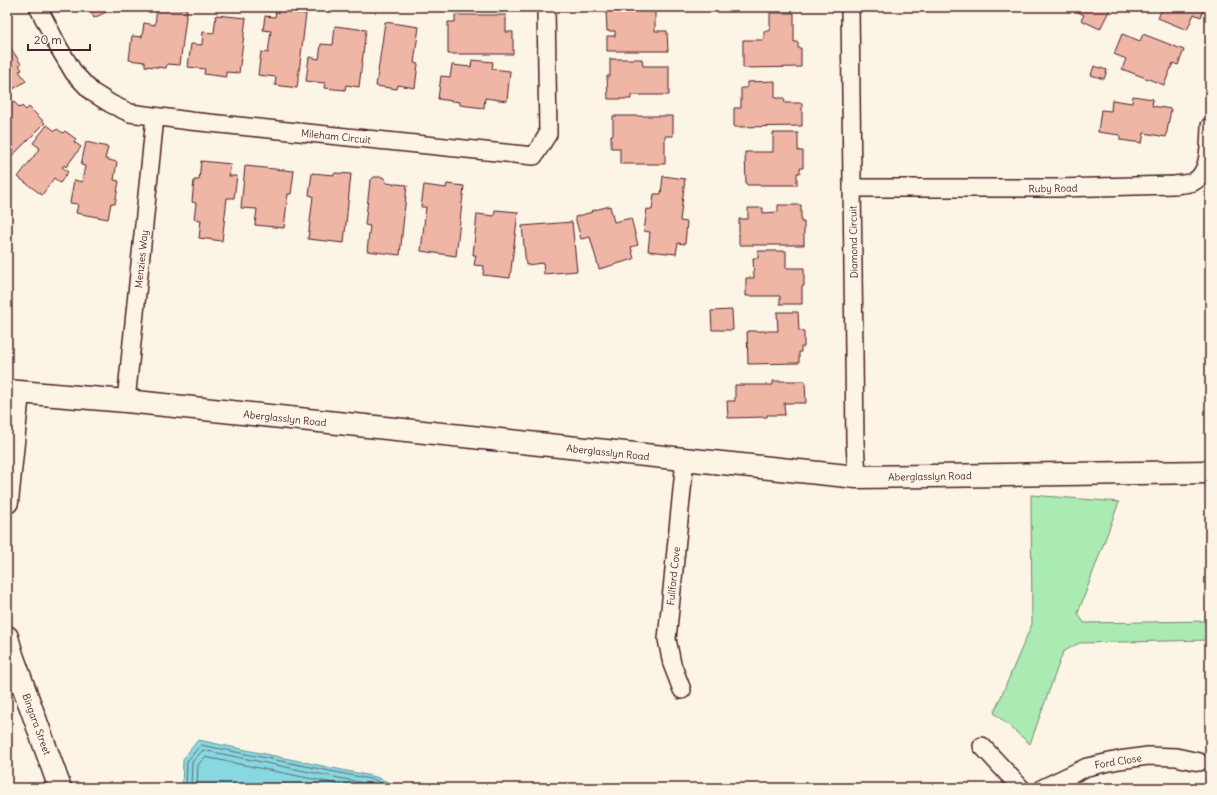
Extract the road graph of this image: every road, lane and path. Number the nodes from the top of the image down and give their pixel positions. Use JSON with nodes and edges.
{"nodes":[{"id":1,"x":38,"y":7,"type":"edge"},
{"id":2,"x":546,"y":7,"type":"edge"},
{"id":3,"x":850,"y":7,"type":"edge"},
{"id":4,"x":155,"y":117,"type":"junction"},
{"id":5,"x":1210,"y":126,"type":"edge"},
{"id":6,"x":852,"y":188,"type":"junction"},
{"id":7,"x":13,"y":392,"type":"edge"},
{"id":8,"x":126,"y":401,"type":"junction"},
{"id":9,"x":685,"y":460,"type":"junction"},
{"id":10,"x":1210,"y":472,"type":"edge"},
{"id":11,"x":857,"y":477,"type":"junction"},
{"id":12,"x":7,"y":502,"type":"edge"},
{"id":13,"x":7,"y":637,"type":"edge"},
{"id":14,"x":682,"y":690,"type":"dead end"},
{"id":15,"x":982,"y":746,"type":"dead end"},
{"id":16,"x":1198,"y":762,"type":"dead end"},
{"id":17,"x":60,"y":788,"type":"edge"},
{"id":18,"x":1021,"y":788,"type":"edge"},
{"id":19,"x":1043,"y":788,"type":"edge"}],
"edges":[{"from":1,"to":4,"type":"street","name":"Mileham Circuit"},
{"from":2,"to":4,"type":"street","name":"Mileham Circuit"},
{"from":3,"to":6,"type":"street","name":"Diamond Circuit"},
{"from":4,"to":8,"type":"street","name":"Menzies Way"},
{"from":5,"to":6,"type":"street","name":"Ruby Road"},
{"from":6,"to":11,"type":"street","name":"Diamond Circuit"},
{"from":7,"to":8,"type":"main road","name":"Aberglasslyn Road"},
{"from":7,"to":12,"type":"main road"},
{"from":8,"to":9,"type":"main road","name":"Aberglasslyn Road"},
{"from":9,"to":11,"type":"main road","name":"Aberglasslyn Road"},
{"from":9,"to":14,"type":"street","name":"Fullford Cove"},
{"from":10,"to":11,"type":"main road","name":"Aberglasslyn Road"},
{"from":13,"to":17,"type":"main road","name":"Bingara Street"},
{"from":15,"to":18,"type":"street"},
{"from":16,"to":19,"type":"street","name":"Ford Close"}]}
